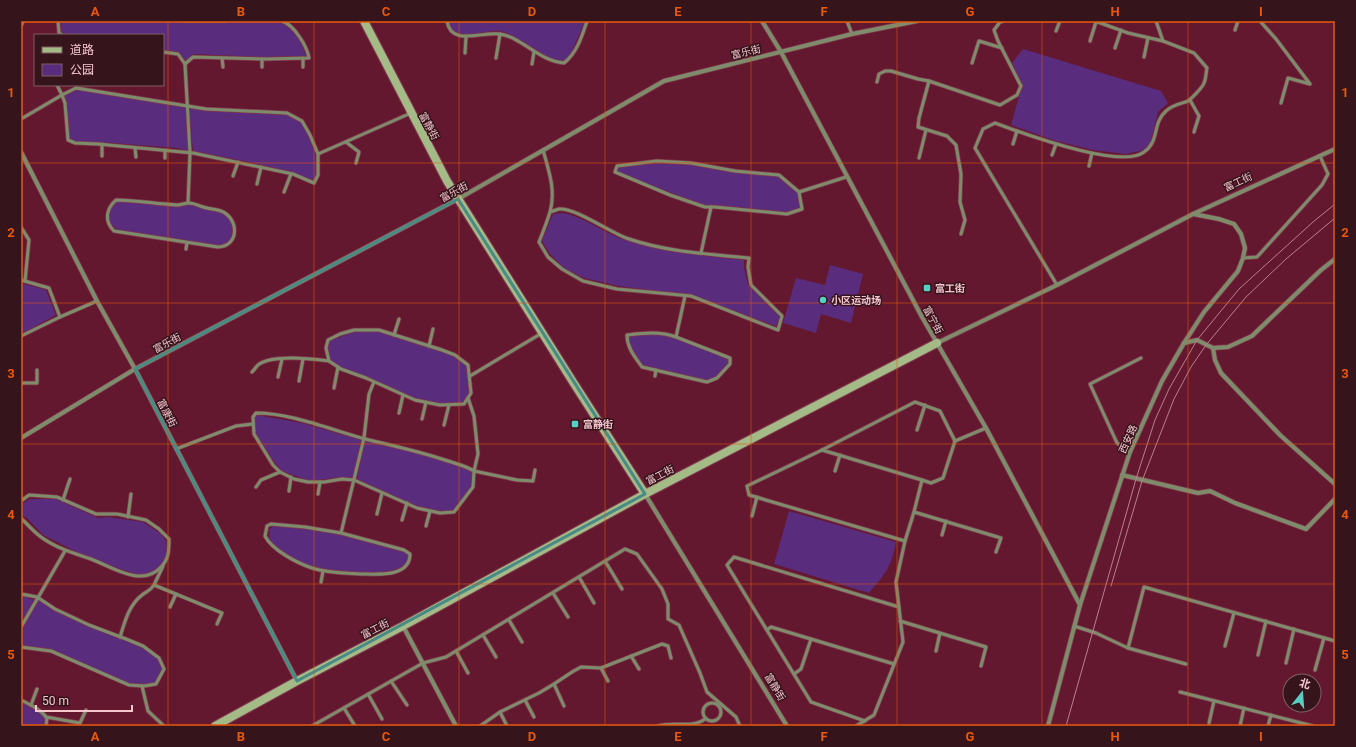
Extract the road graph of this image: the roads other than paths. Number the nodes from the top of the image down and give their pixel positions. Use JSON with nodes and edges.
{"nodes":[{"id":1,"x":58,"y":21,"type":"edge"},
{"id":2,"x":184,"y":21,"type":"edge"},
{"id":3,"x":188,"y":21,"type":"edge"},
{"id":4,"x":225,"y":21,"type":"edge"},
{"id":5,"x":282,"y":21,"type":"edge"},
{"id":6,"x":364,"y":21,"type":"edge"},
{"id":7,"x":447,"y":21,"type":"edge"},
{"id":8,"x":587,"y":21,"type":"edge"},
{"id":9,"x":762,"y":21,"type":"edge"},
{"id":10,"x":847,"y":21,"type":"edge"},
{"id":11,"x":917,"y":21,"type":"edge"},
{"id":12,"x":1003,"y":21,"type":"edge"},
{"id":13,"x":1060,"y":21,"type":"edge"},
{"id":14,"x":1095,"y":21,"type":"edge"},
{"id":15,"x":1156,"y":21,"type":"edge"},
{"id":16,"x":1238,"y":21,"type":"edge"},
{"id":17,"x":1260,"y":21,"type":"edge"},
{"id":18,"x":1121,"y":30,"type":"junction"},
{"id":19,"x":1235,"y":30,"type":"dead end"},
{"id":20,"x":1056,"y":31,"type":"dead end"},
{"id":21,"x":60,"y":34,"type":"edge"},
{"id":22,"x":500,"y":34,"type":"junction"},
{"id":23,"x":852,"y":34,"type":"junction"},
{"id":24,"x":466,"y":37,"type":"junction"},
{"id":25,"x":1148,"y":38,"type":"junction"},
{"id":26,"x":1090,"y":41,"type":"dead end"},
{"id":27,"x":1163,"y":41,"type":"junction"},
{"id":28,"x":1002,"y":48,"type":"junction"},
{"id":29,"x":1115,"y":48,"type":"dead end"},
{"id":30,"x":164,"y":52,"type":"edge"},
{"id":31,"x":534,"y":52,"type":"junction"},
{"id":32,"x":781,"y":52,"type":"junction"},
{"id":33,"x":465,"y":53,"type":"dead end"},
{"id":34,"x":1144,"y":57,"type":"dead end"},
{"id":35,"x":222,"y":58,"type":"junction"},
{"id":36,"x":303,"y":58,"type":"junction"},
{"id":37,"x":496,"y":58,"type":"dead end"},
{"id":38,"x":262,"y":59,"type":"junction"},
{"id":39,"x":972,"y":63,"type":"dead end"},
{"id":40,"x":185,"y":64,"type":"junction"},
{"id":41,"x":532,"y":64,"type":"dead end"},
{"id":42,"x":223,"y":67,"type":"dead end"},
{"id":43,"x":262,"y":67,"type":"dead end"},
{"id":44,"x":303,"y":67,"type":"dead end"},
{"id":45,"x":930,"y":81,"type":"junction"},
{"id":46,"x":877,"y":82,"type":"dead end"},
{"id":47,"x":58,"y":86,"type":"edge"},
{"id":48,"x":62,"y":95,"type":"junction"},
{"id":49,"x":1190,"y":100,"type":"junction"},
{"id":50,"x":1281,"y":103,"type":"dead end"},
{"id":51,"x":187,"y":105,"type":"junction"},
{"id":52,"x":411,"y":113,"type":"junction"},
{"id":53,"x":21,"y":119,"type":"edge"},
{"id":54,"x":926,"y":130,"type":"junction"},
{"id":55,"x":1017,"y":131,"type":"junction"},
{"id":56,"x":1194,"y":132,"type":"dead end"},
{"id":57,"x":346,"y":142,"type":"junction"},
{"id":58,"x":102,"y":144,"type":"junction"},
{"id":59,"x":1014,"y":144,"type":"dead end"},
{"id":60,"x":1056,"y":144,"type":"junction"},
{"id":61,"x":135,"y":148,"type":"junction"},
{"id":62,"x":1335,"y":148,"type":"edge"},
{"id":63,"x":165,"y":150,"type":"junction"},
{"id":64,"x":543,"y":150,"type":"junction"},
{"id":65,"x":21,"y":152,"type":"edge"},
{"id":66,"x":190,"y":153,"type":"junction"},
{"id":67,"x":1092,"y":153,"type":"junction"},
{"id":68,"x":318,"y":154,"type":"junction"},
{"id":69,"x":1052,"y":155,"type":"dead end"},
{"id":70,"x":102,"y":156,"type":"dead end"},
{"id":71,"x":1320,"y":156,"type":"junction"},
{"id":72,"x":136,"y":157,"type":"dead end"},
{"id":73,"x":165,"y":158,"type":"dead end"},
{"id":74,"x":919,"y":158,"type":"dead end"},
{"id":75,"x":238,"y":162,"type":"junction"},
{"id":76,"x":356,"y":163,"type":"dead end"},
{"id":77,"x":261,"y":166,"type":"junction"},
{"id":78,"x":1088,"y":166,"type":"dead end"},
{"id":79,"x":290,"y":174,"type":"junction"},
{"id":80,"x":233,"y":176,"type":"dead end"},
{"id":81,"x":846,"y":176,"type":"junction"},
{"id":82,"x":257,"y":184,"type":"dead end"},
{"id":83,"x":284,"y":192,"type":"dead end"},
{"id":84,"x":799,"y":192,"type":"junction"},
{"id":85,"x":458,"y":199,"type":"junction"},
{"id":86,"x":188,"y":203,"type":"junction"},
{"id":87,"x":711,"y":207,"type":"junction"},
{"id":88,"x":550,"y":212,"type":"junction"},
{"id":89,"x":1193,"y":214,"type":"junction"},
{"id":90,"x":21,"y":227,"type":"edge"},
{"id":91,"x":961,"y":234,"type":"dead end"},
{"id":92,"x":141,"y":236,"type":"junction"},
{"id":93,"x":140,"y":240,"type":"dead end"},
{"id":94,"x":187,"y":243,"type":"junction"},
{"id":95,"x":186,"y":249,"type":"dead end"},
{"id":96,"x":701,"y":253,"type":"junction"},
{"id":97,"x":1244,"y":258,"type":"junction"},
{"id":98,"x":1335,"y":259,"type":"edge"},
{"id":99,"x":23,"y":280,"type":"edge"},
{"id":100,"x":1057,"y":285,"type":"junction"},
{"id":101,"x":685,"y":296,"type":"junction"},
{"id":102,"x":97,"y":301,"type":"junction"},
{"id":103,"x":60,"y":317,"type":"junction"},
{"id":104,"x":399,"y":319,"type":"dead end"},
{"id":105,"x":433,"y":329,"type":"dead end"},
{"id":106,"x":542,"y":333,"type":"junction"},
{"id":107,"x":394,"y":335,"type":"junction"},
{"id":108,"x":21,"y":336,"type":"edge"},
{"id":109,"x":676,"y":338,"type":"junction"},
{"id":110,"x":937,"y":343,"type":"junction"},
{"id":111,"x":1184,"y":343,"type":"junction"},
{"id":112,"x":429,"y":346,"type":"junction"},
{"id":113,"x":1213,"y":348,"type":"junction"},
{"id":114,"x":1141,"y":358,"type":"dead end"},
{"id":115,"x":282,"y":359,"type":"junction"},
{"id":116,"x":303,"y":359,"type":"junction"},
{"id":117,"x":329,"y":361,"type":"junction"},
{"id":118,"x":338,"y":367,"type":"junction"},
{"id":119,"x":135,"y":369,"type":"junction"},
{"id":120,"x":37,"y":370,"type":"dead end"},
{"id":121,"x":656,"y":370,"type":"junction"},
{"id":122,"x":252,"y":372,"type":"dead end"},
{"id":123,"x":470,"y":376,"type":"junction"},
{"id":124,"x":655,"y":376,"type":"dead end"},
{"id":125,"x":278,"y":377,"type":"dead end"},
{"id":126,"x":694,"y":379,"type":"junction"},
{"id":127,"x":299,"y":381,"type":"dead end"},
{"id":128,"x":374,"y":382,"type":"junction"},
{"id":129,"x":21,"y":383,"type":"edge"},
{"id":130,"x":693,"y":383,"type":"dead end"},
{"id":131,"x":334,"y":388,"type":"dead end"},
{"id":132,"x":403,"y":395,"type":"junction"},
{"id":133,"x":468,"y":398,"type":"junction"},
{"id":134,"x":426,"y":402,"type":"junction"},
{"id":135,"x":449,"y":405,"type":"junction"},
{"id":136,"x":925,"y":405,"type":"junction"},
{"id":137,"x":399,"y":413,"type":"dead end"},
{"id":138,"x":422,"y":419,"type":"dead end"},
{"id":139,"x":254,"y":424,"type":"junction"},
{"id":140,"x":444,"y":425,"type":"dead end"},
{"id":141,"x":986,"y":428,"type":"junction"},
{"id":142,"x":917,"y":430,"type":"dead end"},
{"id":143,"x":21,"y":438,"type":"edge"},
{"id":144,"x":364,"y":438,"type":"junction"},
{"id":145,"x":955,"y":441,"type":"junction"},
{"id":146,"x":176,"y":449,"type":"junction"},
{"id":147,"x":822,"y":450,"type":"junction"},
{"id":148,"x":1130,"y":452,"type":"junction"},
{"id":149,"x":840,"y":455,"type":"junction"},
{"id":150,"x":535,"y":470,"type":"dead end"},
{"id":151,"x":835,"y":470,"type":"dead end"},
{"id":152,"x":474,"y":471,"type":"junction"},
{"id":153,"x":280,"y":472,"type":"junction"},
{"id":154,"x":1122,"y":475,"type":"junction"},
{"id":155,"x":290,"y":477,"type":"junction"},
{"id":156,"x":70,"y":479,"type":"dead end"},
{"id":157,"x":354,"y":480,"type":"junction"},
{"id":158,"x":922,"y":480,"type":"junction"},
{"id":159,"x":320,"y":482,"type":"junction"},
{"id":160,"x":1335,"y":484,"type":"edge"},
{"id":161,"x":256,"y":487,"type":"dead end"},
{"id":162,"x":289,"y":491,"type":"dead end"},
{"id":163,"x":382,"y":493,"type":"junction"},
{"id":164,"x":131,"y":494,"type":"dead end"},
{"id":165,"x":318,"y":494,"type":"dead end"},
{"id":166,"x":645,"y":494,"type":"junction"},
{"id":167,"x":757,"y":497,"type":"junction"},
{"id":168,"x":1335,"y":499,"type":"edge"},
{"id":169,"x":63,"y":500,"type":"junction"},
{"id":170,"x":21,"y":501,"type":"edge"},
{"id":171,"x":406,"y":503,"type":"junction"},
{"id":172,"x":430,"y":511,"type":"junction"},
{"id":173,"x":914,"y":512,"type":"junction"},
{"id":174,"x":376,"y":514,"type":"dead end"},
{"id":175,"x":752,"y":516,"type":"dead end"},
{"id":176,"x":128,"y":517,"type":"junction"},
{"id":177,"x":21,"y":518,"type":"edge"},
{"id":178,"x":402,"y":520,"type":"dead end"},
{"id":179,"x":946,"y":521,"type":"junction"},
{"id":180,"x":426,"y":526,"type":"dead end"},
{"id":181,"x":341,"y":533,"type":"junction"},
{"id":182,"x":942,"y":535,"type":"dead end"},
{"id":183,"x":905,"y":541,"type":"junction"},
{"id":184,"x":65,"y":551,"type":"junction"},
{"id":185,"x":996,"y":552,"type":"dead end"},
{"id":186,"x":605,"y":561,"type":"junction"},
{"id":187,"x":165,"y":563,"type":"junction"},
{"id":188,"x":323,"y":571,"type":"junction"},
{"id":189,"x":580,"y":577,"type":"junction"},
{"id":190,"x":321,"y":582,"type":"dead end"},
{"id":191,"x":154,"y":585,"type":"junction"},
{"id":192,"x":622,"y":589,"type":"dead end"},
{"id":193,"x":553,"y":593,"type":"junction"},
{"id":194,"x":21,"y":594,"type":"edge"},
{"id":195,"x":176,"y":594,"type":"junction"},
{"id":196,"x":37,"y":597,"type":"junction"},
{"id":197,"x":594,"y":603,"type":"dead end"},
{"id":198,"x":1080,"y":605,"type":"junction"},
{"id":199,"x":170,"y":607,"type":"dead end"},
{"id":200,"x":899,"y":607,"type":"junction"},
{"id":201,"x":1234,"y":613,"type":"junction"},
{"id":202,"x":568,"y":617,"type":"dead end"},
{"id":203,"x":509,"y":620,"type":"junction"},
{"id":204,"x":900,"y":621,"type":"junction"},
{"id":205,"x":1266,"y":622,"type":"junction"},
{"id":206,"x":217,"y":624,"type":"dead end"},
{"id":207,"x":403,"y":626,"type":"junction"},
{"id":208,"x":1074,"y":626,"type":"junction"},
{"id":209,"x":21,"y":627,"type":"edge"},
{"id":210,"x":1294,"y":629,"type":"junction"},
{"id":211,"x":767,"y":630,"type":"junction"},
{"id":212,"x":940,"y":633,"type":"junction"},
{"id":213,"x":483,"y":635,"type":"junction"},
{"id":214,"x":120,"y":637,"type":"junction"},
{"id":215,"x":1324,"y":638,"type":"junction"},
{"id":216,"x":811,"y":639,"type":"junction"},
{"id":217,"x":1335,"y":641,"type":"edge"},
{"id":218,"x":522,"y":642,"type":"dead end"},
{"id":219,"x":1225,"y":646,"type":"dead end"},
{"id":220,"x":21,"y":647,"type":"edge"},
{"id":221,"x":1128,"y":648,"type":"junction"},
{"id":222,"x":456,"y":651,"type":"junction"},
{"id":223,"x":936,"y":651,"type":"dead end"},
{"id":224,"x":1258,"y":655,"type":"dead end"},
{"id":225,"x":631,"y":656,"type":"junction"},
{"id":226,"x":496,"y":657,"type":"dead end"},
{"id":227,"x":671,"y":658,"type":"dead end"},
{"id":228,"x":423,"y":663,"type":"junction"},
{"id":229,"x":1286,"y":663,"type":"dead end"},
{"id":230,"x":894,"y":664,"type":"junction"},
{"id":231,"x":1186,"y":664,"type":"dead end"},
{"id":232,"x":981,"y":666,"type":"dead end"},
{"id":233,"x":601,"y":668,"type":"junction"},
{"id":234,"x":639,"y":670,"type":"dead end"},
{"id":235,"x":1315,"y":670,"type":"dead end"},
{"id":236,"x":468,"y":673,"type":"dead end"},
{"id":237,"x":794,"y":674,"type":"junction"},
{"id":238,"x":297,"y":681,"type":"junction"},
{"id":239,"x":391,"y":681,"type":"junction"},
{"id":240,"x":608,"y":681,"type":"dead end"},
{"id":241,"x":554,"y":684,"type":"junction"},
{"id":242,"x":142,"y":686,"type":"junction"},
{"id":243,"x":37,"y":689,"type":"dead end"},
{"id":244,"x":1180,"y":692,"type":"dead end"},
{"id":245,"x":368,"y":694,"type":"junction"},
{"id":246,"x":21,"y":700,"type":"edge"},
{"id":247,"x":525,"y":700,"type":"junction"},
{"id":248,"x":1214,"y":701,"type":"junction"},
{"id":249,"x":31,"y":705,"type":"junction"},
{"id":250,"x":407,"y":706,"type":"dead end"},
{"id":251,"x":564,"y":706,"type":"dead end"},
{"id":252,"x":344,"y":708,"type":"junction"},
{"id":253,"x":1244,"y":708,"type":"junction"},
{"id":254,"x":86,"y":710,"type":"dead end"},
{"id":255,"x":500,"y":712,"type":"junction"},
{"id":256,"x":1271,"y":715,"type":"junction"},
{"id":257,"x":46,"y":717,"type":"junction"},
{"id":258,"x":534,"y":717,"type":"dead end"},
{"id":259,"x":382,"y":719,"type":"dead end"},
{"id":260,"x":706,"y":719,"type":"junction"},
{"id":261,"x":714,"y":721,"type":"junction"},
{"id":262,"x":865,"y":721,"type":"junction"},
{"id":263,"x":1209,"y":723,"type":"dead end"},
{"id":264,"x":1297,"y":724,"type":"edge"},
{"id":265,"x":682,"y":725,"type":"edge"},
{"id":266,"x":46,"y":726,"type":"edge"},
{"id":267,"x":164,"y":726,"type":"edge"},
{"id":268,"x":215,"y":726,"type":"edge"},
{"id":269,"x":312,"y":726,"type":"edge"},
{"id":270,"x":355,"y":726,"type":"edge"},
{"id":271,"x":456,"y":726,"type":"edge"},
{"id":272,"x":480,"y":726,"type":"edge"},
{"id":273,"x":507,"y":726,"type":"edge"},
{"id":274,"x":658,"y":726,"type":"edge"},
{"id":275,"x":715,"y":726,"type":"edge"},
{"id":276,"x":740,"y":726,"type":"edge"},
{"id":277,"x":787,"y":726,"type":"edge"},
{"id":278,"x":856,"y":726,"type":"edge"},
{"id":279,"x":1048,"y":726,"type":"edge"},
{"id":280,"x":1240,"y":726,"type":"edge"},
{"id":281,"x":1268,"y":726,"type":"edge"},
{"id":282,"x":1313,"y":726,"type":"edge"}],
"edges":[{"from":1,"to":21,"type":"lane"},
{"from":2,"to":3,"type":"lane"},
{"from":3,"to":4,"type":"lane"},
{"from":5,"to":36,"type":"lane"},
{"from":6,"to":52,"type":"street","name":"富静街"},
{"from":7,"to":24,"type":"lane"},
{"from":8,"to":31,"type":"lane"},
{"from":9,"to":32,"type":"street","name":"富宁街"},
{"from":10,"to":23,"type":"lane"},
{"from":11,"to":23,"type":"street","name":"富乐街"},
{"from":12,"to":28,"type":"lane"},
{"from":13,"to":20,"type":"lane"},
{"from":14,"to":18,"type":"lane"},
{"from":14,"to":26,"type":"lane"},
{"from":15,"to":27,"type":"lane"},
{"from":16,"to":19,"type":"lane"},
{"from":17,"to":50,"type":"lane"},
{"from":18,"to":25,"type":"lane"},
{"from":18,"to":29,"type":"lane"},
{"from":22,"to":24,"type":"lane"},
{"from":22,"to":31,"type":"lane"},
{"from":22,"to":37,"type":"lane"},
{"from":23,"to":32,"type":"street","name":"富乐街"},
{"from":24,"to":33,"type":"lane"},
{"from":25,"to":27,"type":"lane"},
{"from":25,"to":34,"type":"lane"},
{"from":27,"to":49,"type":"lane"},
{"from":28,"to":39,"type":"lane"},
{"from":28,"to":45,"type":"lane"},
{"from":30,"to":40,"type":"lane"},
{"from":31,"to":41,"type":"lane"},
{"from":32,"to":64,"type":"street","name":"富乐街"},
{"from":32,"to":81,"type":"street","name":"富宁街"},
{"from":35,"to":38,"type":"lane"},
{"from":35,"to":40,"type":"lane"},
{"from":35,"to":42,"type":"lane"},
{"from":36,"to":38,"type":"lane"},
{"from":36,"to":44,"type":"lane"},
{"from":38,"to":43,"type":"lane"},
{"from":40,"to":51,"type":"lane"},
{"from":45,"to":46,"type":"lane"},
{"from":45,"to":54,"type":"lane"},
{"from":47,"to":48,"type":"lane"},
{"from":48,"to":51,"type":"lane"},
{"from":48,"to":53,"type":"lane"},
{"from":48,"to":58,"type":"lane"},
{"from":49,"to":56,"type":"lane"},
{"from":49,"to":67,"type":"lane"},
{"from":51,"to":66,"type":"lane"},
{"from":51,"to":68,"type":"lane"},
{"from":52,"to":57,"type":"lane"},
{"from":52,"to":85,"type":"street","name":"富静街"},
{"from":54,"to":74,"type":"lane"},
{"from":54,"to":91,"type":"lane"},
{"from":55,"to":59,"type":"lane"},
{"from":55,"to":60,"type":"lane"},
{"from":55,"to":100,"type":"lane"},
{"from":57,"to":68,"type":"lane"},
{"from":57,"to":76,"type":"lane"},
{"from":58,"to":61,"type":"lane"},
{"from":58,"to":70,"type":"lane"},
{"from":60,"to":67,"type":"lane"},
{"from":60,"to":69,"type":"lane"},
{"from":61,"to":63,"type":"lane"},
{"from":61,"to":72,"type":"lane"},
{"from":62,"to":71,"type":"street","name":"富工街"},
{"from":63,"to":66,"type":"lane"},
{"from":63,"to":73,"type":"lane"},
{"from":64,"to":85,"type":"street","name":"富乐街"},
{"from":64,"to":88,"type":"lane"},
{"from":65,"to":102,"type":"street","name":"富康街"},
{"from":66,"to":75,"type":"lane"},
{"from":66,"to":86,"type":"lane"},
{"from":67,"to":78,"type":"lane"},
{"from":68,"to":79,"type":"lane"},
{"from":71,"to":89,"type":"street","name":"富工街"},
{"from":71,"to":97,"type":"lane"},
{"from":75,"to":77,"type":"lane"},
{"from":75,"to":80,"type":"lane"},
{"from":77,"to":79,"type":"lane"},
{"from":77,"to":82,"type":"lane"},
{"from":79,"to":83,"type":"lane"},
{"from":81,"to":84,"type":"lane"},
{"from":81,"to":110,"type":"street","name":"富宁街"},
{"from":84,"to":87,"type":"lane"},
{"from":84,"to":87,"type":"lane"},
{"from":85,"to":106,"type":"street","name":"富静街"},
{"from":85,"to":119,"type":"street","name":"富乐街"},
{"from":86,"to":92,"type":"lane"},
{"from":86,"to":94,"type":"lane"},
{"from":87,"to":96,"type":"lane"},
{"from":88,"to":96,"type":"lane"},
{"from":88,"to":101,"type":"lane"},
{"from":89,"to":97,"type":"street"},
{"from":89,"to":100,"type":"street","name":"富工街"},
{"from":90,"to":99,"type":"lane"},
{"from":92,"to":93,"type":"lane"},
{"from":92,"to":94,"type":"lane"},
{"from":94,"to":95,"type":"lane"},
{"from":96,"to":101,"type":"lane"},
{"from":97,"to":111,"type":"street","name":"西安路"},
{"from":98,"to":113,"type":"street"},
{"from":99,"to":103,"type":"lane"},
{"from":100,"to":110,"type":"street","name":"富工街"},
{"from":101,"to":109,"type":"lane"},
{"from":102,"to":103,"type":"lane"},
{"from":102,"to":119,"type":"street","name":"富康街"},
{"from":103,"to":108,"type":"lane"},
{"from":104,"to":107,"type":"lane"},
{"from":105,"to":112,"type":"lane"},
{"from":106,"to":123,"type":"lane"},
{"from":106,"to":166,"type":"street","name":"富静街"},
{"from":107,"to":112,"type":"lane"},
{"from":107,"to":117,"type":"lane"},
{"from":109,"to":121,"type":"lane"},
{"from":109,"to":126,"type":"lane"},
{"from":110,"to":141,"type":"street","name":"富宁街"},
{"from":110,"to":166,"type":"street","name":"富工街"},
{"from":111,"to":113,"type":"street"},
{"from":111,"to":148,"type":"street","name":"西安路"},
{"from":112,"to":123,"type":"lane"},
{"from":113,"to":160,"type":"street"},
{"from":114,"to":148,"type":"lane"},
{"from":115,"to":116,"type":"lane"},
{"from":115,"to":122,"type":"lane"},
{"from":115,"to":125,"type":"lane"},
{"from":116,"to":117,"type":"lane"},
{"from":116,"to":127,"type":"lane"},
{"from":117,"to":118,"type":"lane"},
{"from":118,"to":128,"type":"lane"},
{"from":118,"to":131,"type":"lane"},
{"from":119,"to":143,"type":"street","name":"富乐街"},
{"from":119,"to":146,"type":"street","name":"富康街"},
{"from":120,"to":129,"type":"lane"},
{"from":121,"to":124,"type":"lane"},
{"from":121,"to":126,"type":"lane"},
{"from":123,"to":133,"type":"lane"},
{"from":126,"to":130,"type":"lane"},
{"from":128,"to":132,"type":"lane"},
{"from":128,"to":144,"type":"lane"},
{"from":132,"to":134,"type":"lane"},
{"from":132,"to":137,"type":"lane"},
{"from":133,"to":135,"type":"lane"},
{"from":133,"to":152,"type":"lane"},
{"from":134,"to":135,"type":"lane"},
{"from":134,"to":138,"type":"lane"},
{"from":135,"to":140,"type":"lane"},
{"from":136,"to":142,"type":"lane"},
{"from":136,"to":145,"type":"lane"},
{"from":136,"to":147,"type":"lane"},
{"from":139,"to":144,"type":"lane"},
{"from":139,"to":146,"type":"lane"},
{"from":139,"to":153,"type":"lane"},
{"from":141,"to":145,"type":"lane"},
{"from":141,"to":198,"type":"street","name":"富宁街"},
{"from":144,"to":152,"type":"lane"},
{"from":144,"to":157,"type":"lane"},
{"from":145,"to":158,"type":"lane"},
{"from":146,"to":238,"type":"street","name":"富康街"},
{"from":147,"to":149,"type":"lane"},
{"from":147,"to":167,"type":"lane"},
{"from":148,"to":154,"type":"street","name":"西安路"},
{"from":149,"to":151,"type":"lane"},
{"from":149,"to":158,"type":"lane"},
{"from":150,"to":152,"type":"lane"},
{"from":152,"to":172,"type":"lane"},
{"from":153,"to":155,"type":"lane"},
{"from":153,"to":161,"type":"lane"},
{"from":154,"to":168,"type":"street"},
{"from":154,"to":198,"type":"street","name":"西安路"},
{"from":155,"to":159,"type":"lane"},
{"from":155,"to":162,"type":"lane"},
{"from":156,"to":169,"type":"lane"},
{"from":157,"to":159,"type":"lane"},
{"from":157,"to":163,"type":"lane"},
{"from":157,"to":181,"type":"lane"},
{"from":158,"to":173,"type":"lane"},
{"from":159,"to":165,"type":"lane"},
{"from":163,"to":171,"type":"lane"},
{"from":163,"to":174,"type":"lane"},
{"from":164,"to":176,"type":"lane"},
{"from":166,"to":207,"type":"street","name":"富工街"},
{"from":166,"to":277,"type":"street","name":"富静街"},
{"from":167,"to":175,"type":"lane"},
{"from":167,"to":183,"type":"lane"},
{"from":169,"to":170,"type":"lane"},
{"from":169,"to":176,"type":"lane"},
{"from":171,"to":172,"type":"lane"},
{"from":171,"to":178,"type":"lane"},
{"from":172,"to":180,"type":"lane"},
{"from":173,"to":179,"type":"lane"},
{"from":173,"to":183,"type":"lane"},
{"from":176,"to":187,"type":"lane"},
{"from":177,"to":184,"type":"lane"},
{"from":179,"to":182,"type":"lane"},
{"from":179,"to":185,"type":"lane"},
{"from":181,"to":188,"type":"lane"},
{"from":181,"to":188,"type":"lane"},
{"from":183,"to":200,"type":"lane"},
{"from":184,"to":187,"type":"lane"},
{"from":184,"to":196,"type":"lane"},
{"from":186,"to":189,"type":"lane"},
{"from":186,"to":192,"type":"lane"},
{"from":186,"to":276,"type":"lane"},
{"from":187,"to":191,"type":"lane"},
{"from":188,"to":190,"type":"lane"},
{"from":189,"to":193,"type":"lane"},
{"from":189,"to":197,"type":"lane"},
{"from":191,"to":195,"type":"lane"},
{"from":191,"to":214,"type":"lane"},
{"from":193,"to":202,"type":"lane"},
{"from":193,"to":203,"type":"lane"},
{"from":194,"to":196,"type":"lane"},
{"from":195,"to":199,"type":"lane"},
{"from":195,"to":206,"type":"lane"},
{"from":196,"to":209,"type":"lane"},
{"from":196,"to":214,"type":"lane"},
{"from":198,"to":208,"type":"street","name":"西安路"},
{"from":200,"to":204,"type":"lane"},
{"from":200,"to":211,"type":"lane"},
{"from":201,"to":205,"type":"lane"},
{"from":201,"to":219,"type":"lane"},
{"from":201,"to":221,"type":"lane"},
{"from":203,"to":213,"type":"lane"},
{"from":203,"to":218,"type":"lane"},
{"from":204,"to":212,"type":"lane"},
{"from":204,"to":230,"type":"lane"},
{"from":205,"to":210,"type":"lane"},
{"from":205,"to":224,"type":"lane"},
{"from":207,"to":228,"type":"street"},
{"from":207,"to":238,"type":"street","name":"富工街"},
{"from":208,"to":221,"type":"lane"},
{"from":208,"to":279,"type":"street","name":"西安路"},
{"from":210,"to":215,"type":"lane"},
{"from":210,"to":229,"type":"lane"},
{"from":211,"to":216,"type":"lane"},
{"from":211,"to":237,"type":"lane"},
{"from":212,"to":223,"type":"lane"},
{"from":212,"to":232,"type":"lane"},
{"from":213,"to":222,"type":"lane"},
{"from":213,"to":226,"type":"lane"},
{"from":214,"to":242,"type":"lane"},
{"from":215,"to":217,"type":"lane"},
{"from":215,"to":235,"type":"lane"},
{"from":216,"to":230,"type":"lane"},
{"from":216,"to":237,"type":"lane"},
{"from":220,"to":242,"type":"lane"},
{"from":221,"to":231,"type":"lane"},
{"from":222,"to":228,"type":"lane"},
{"from":222,"to":236,"type":"lane"},
{"from":225,"to":227,"type":"lane"},
{"from":225,"to":233,"type":"lane"},
{"from":225,"to":234,"type":"lane"},
{"from":228,"to":239,"type":"lane"},
{"from":228,"to":271,"type":"street"},
{"from":230,"to":262,"type":"lane"},
{"from":233,"to":240,"type":"lane"},
{"from":233,"to":241,"type":"lane"},
{"from":237,"to":262,"type":"lane"},
{"from":238,"to":268,"type":"street","name":"富工街"},
{"from":239,"to":245,"type":"lane"},
{"from":239,"to":250,"type":"lane"},
{"from":241,"to":247,"type":"lane"},
{"from":241,"to":251,"type":"lane"},
{"from":242,"to":267,"type":"lane"},
{"from":243,"to":249,"type":"lane"},
{"from":244,"to":248,"type":"lane"},
{"from":245,"to":252,"type":"lane"},
{"from":245,"to":259,"type":"lane"},
{"from":246,"to":249,"type":"lane"},
{"from":247,"to":255,"type":"lane"},
{"from":247,"to":258,"type":"lane"},
{"from":248,"to":253,"type":"lane"},
{"from":248,"to":263,"type":"lane"},
{"from":249,"to":257,"type":"lane"},
{"from":252,"to":269,"type":"lane"},
{"from":252,"to":270,"type":"lane"},
{"from":253,"to":256,"type":"lane"},
{"from":253,"to":280,"type":"lane"},
{"from":254,"to":257,"type":"lane"},
{"from":255,"to":272,"type":"lane"},
{"from":255,"to":273,"type":"lane"},
{"from":256,"to":264,"type":"lane"},
{"from":256,"to":281,"type":"lane"},
{"from":257,"to":266,"type":"lane"},
{"from":260,"to":261,"type":"lane"},
{"from":260,"to":261,"type":"lane"},
{"from":260,"to":265,"type":"lane"},
{"from":261,"to":275,"type":"lane"},
{"from":262,"to":278,"type":"lane"},
{"from":264,"to":282,"type":"lane"},
{"from":265,"to":274,"type":"lane"}]}
